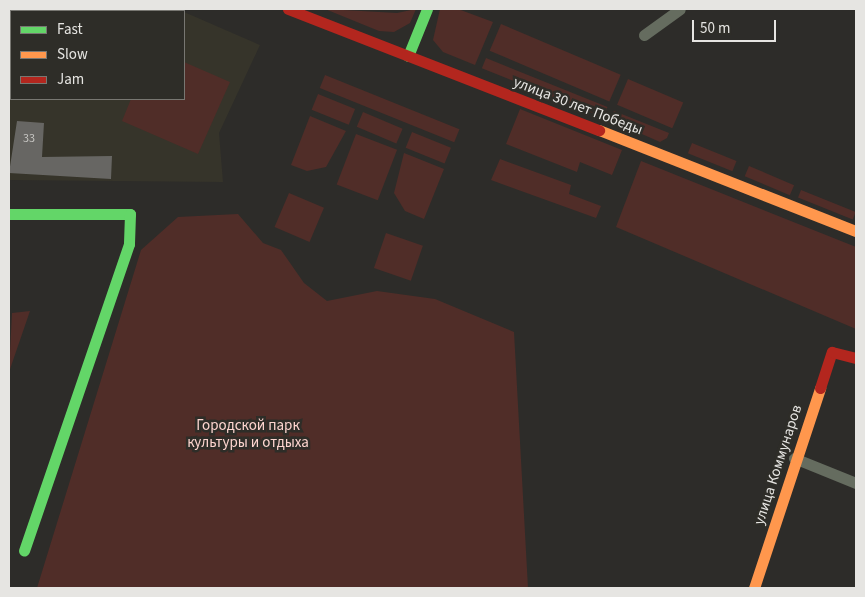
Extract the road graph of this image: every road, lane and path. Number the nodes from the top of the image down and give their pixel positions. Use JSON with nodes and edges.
{"nodes":[{"id":1,"x":288,"y":9,"type":"edge"},
{"id":2,"x":427,"y":9,"type":"edge"},
{"id":3,"x":680,"y":9,"type":"edge"},
{"id":4,"x":644,"y":35,"type":"dead end"},
{"id":5,"x":408,"y":56,"type":"junction"},
{"id":6,"x":9,"y":214,"type":"edge"},
{"id":7,"x":856,"y":231,"type":"edge"},
{"id":8,"x":856,"y":358,"type":"edge"},
{"id":9,"x":794,"y":458,"type":"junction"},
{"id":10,"x":856,"y":483,"type":"edge"},
{"id":11,"x":24,"y":550,"type":"dead end"},
{"id":12,"x":754,"y":588,"type":"edge"}],
"edges":[{"from":1,"to":5,"type":"street","name":"улица 30 лет Победы"},
{"from":2,"to":5,"type":"street"},
{"from":3,"to":4,"type":"street"},
{"from":5,"to":7,"type":"street","name":"улица 30 лет Победы"},
{"from":6,"to":11,"type":"street"},
{"from":8,"to":9,"type":"street","name":"улица Коммунаров"},
{"from":9,"to":10,"type":"street"},
{"from":9,"to":12,"type":"street","name":"улица Коммунаров"}]}
